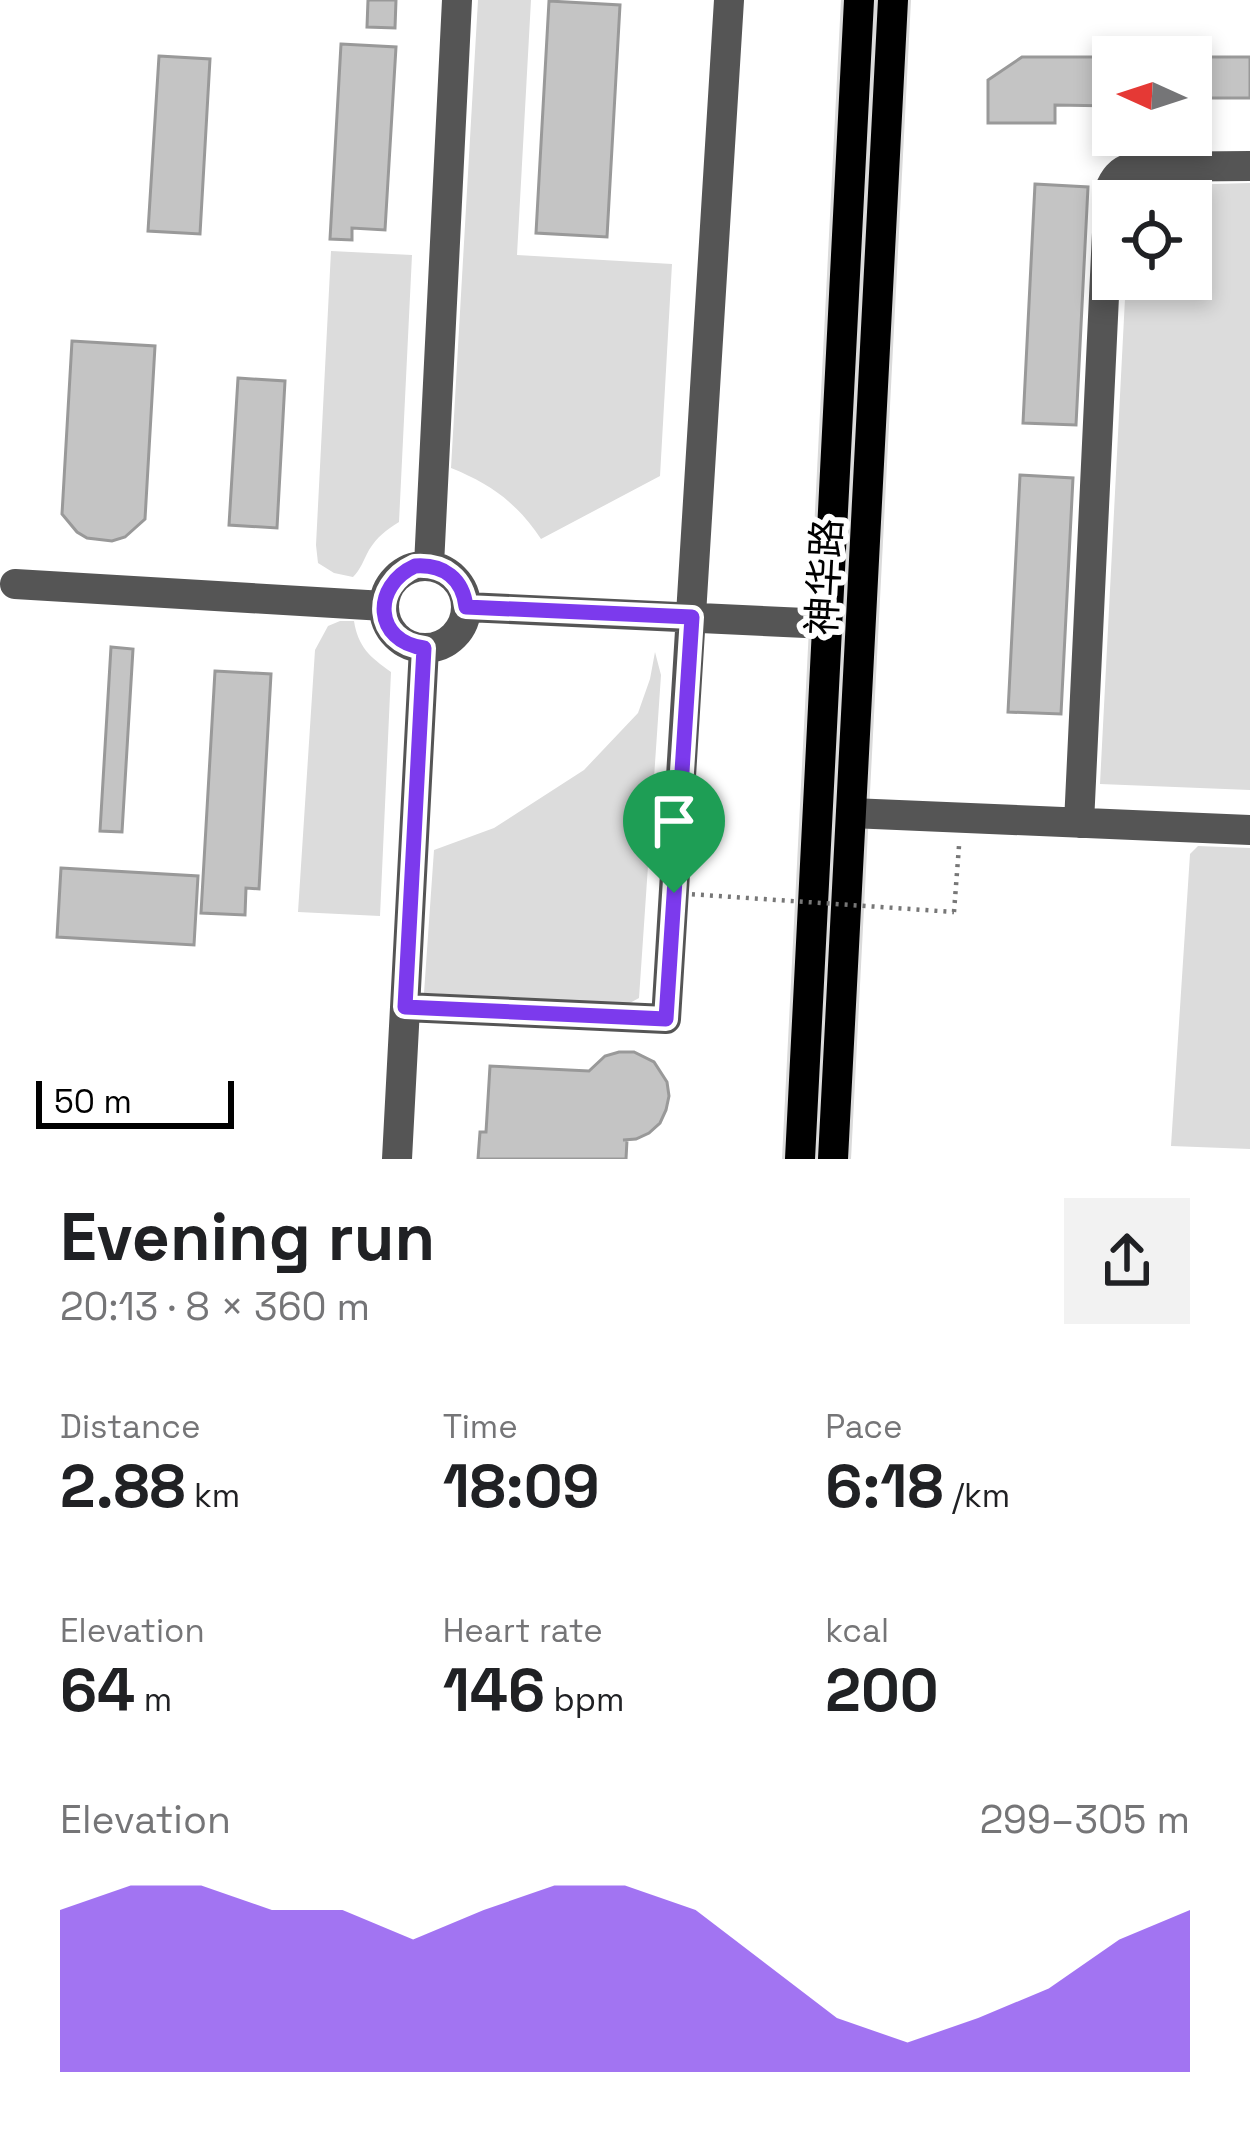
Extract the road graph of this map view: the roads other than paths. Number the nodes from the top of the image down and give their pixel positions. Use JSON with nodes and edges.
{"nodes":[{"id":1,"x":458,"y":0,"type":"edge"},
{"id":2,"x":729,"y":0,"type":"edge"},
{"id":3,"x":860,"y":0,"type":"edge"},
{"id":4,"x":893,"y":0,"type":"edge"},
{"id":5,"x":1250,"y":166,"type":"edge"},
{"id":6,"x":428,"y":566,"type":"junction"},
{"id":7,"x":15,"y":584,"type":"dead end"},
{"id":8,"x":384,"y":606,"type":"junction"},
{"id":9,"x":466,"y":607,"type":"junction"},
{"id":10,"x":692,"y":617,"type":"junction"},
{"id":11,"x":827,"y":624,"type":"junction"},
{"id":12,"x":424,"y":648,"type":"junction"},
{"id":13,"x":850,"y":813,"type":"junction"},
{"id":14,"x":1079,"y":823,"type":"junction"},
{"id":15,"x":1250,"y":830,"type":"edge"},
{"id":16,"x":405,"y":1007,"type":"junction"},
{"id":17,"x":397,"y":1159,"type":"edge"},
{"id":18,"x":800,"y":1159,"type":"edge"},
{"id":19,"x":833,"y":1159,"type":"edge"}],
"edges":[{"from":1,"to":6,"type":"lane"},
{"from":2,"to":10,"type":"lane"},
{"from":3,"to":11,"type":"main road","name":"神华路"},
{"from":4,"to":13,"type":"main road","name":"神华路"},
{"from":5,"to":14,"type":"lane"},
{"from":6,"to":8,"type":"lane"},
{"from":6,"to":9,"type":"lane"},
{"from":7,"to":8,"type":"lane"},
{"from":8,"to":12,"type":"lane"},
{"from":9,"to":10,"type":"lane"},
{"from":9,"to":12,"type":"lane"},
{"from":10,"to":11,"type":"lane"},
{"from":10,"to":16,"type":"lane"},
{"from":11,"to":18,"type":"main road","name":"神华路"},
{"from":12,"to":16,"type":"lane"},
{"from":13,"to":14,"type":"lane"},
{"from":13,"to":19,"type":"main road","name":"神华路"},
{"from":14,"to":15,"type":"lane"},
{"from":16,"to":17,"type":"lane"}]}
